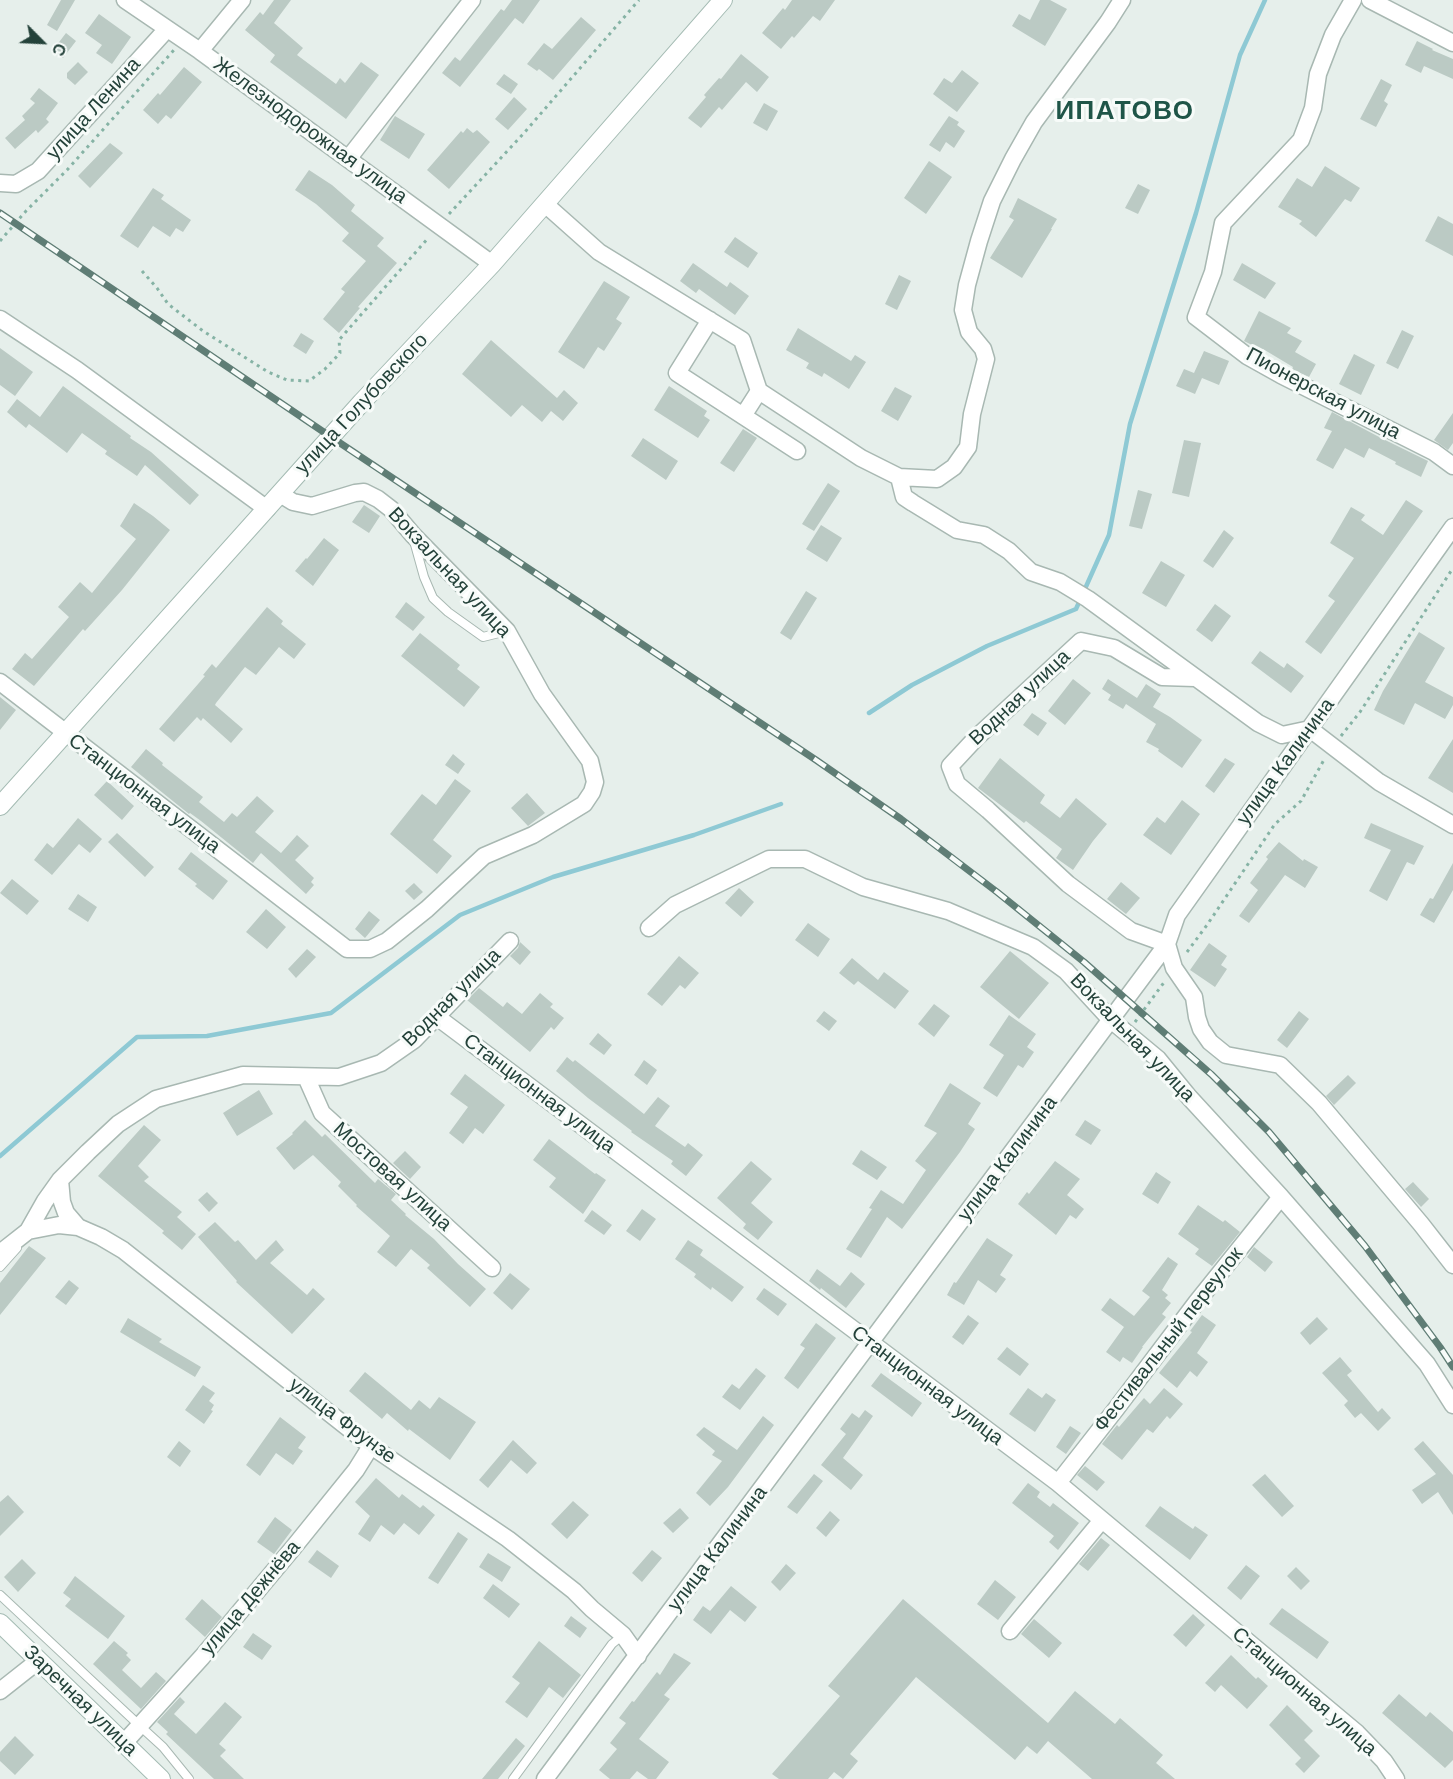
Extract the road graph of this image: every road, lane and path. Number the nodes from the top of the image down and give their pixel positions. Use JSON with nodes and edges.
{"nodes":[{"id":1,"x":125,"y":0,"type":"edge"},
{"id":2,"x":242,"y":0,"type":"edge"},
{"id":3,"x":472,"y":0,"type":"edge"},
{"id":4,"x":639,"y":0,"type":"edge"},
{"id":5,"x":723,"y":0,"type":"edge"},
{"id":6,"x":1122,"y":0,"type":"edge"},
{"id":7,"x":1370,"y":0,"type":"edge"},
{"id":8,"x":1347,"y":4,"type":"edge"},
{"id":9,"x":167,"y":28,"type":"junction"},
{"id":10,"x":183,"y":40,"type":"junction"},
{"id":11,"x":1453,"y":43,"type":"edge"},
{"id":12,"x":200,"y":51,"type":"junction"},
{"id":13,"x":348,"y":159,"type":"junction"},
{"id":14,"x":8,"y":183,"type":"edge"},
{"id":15,"x":545,"y":204,"type":"junction"},
{"id":16,"x":439,"y":225,"type":"junction"},
{"id":17,"x":0,"y":241,"type":"edge"},
{"id":18,"x":492,"y":264,"type":"junction"},
{"id":19,"x":142,"y":271,"type":"dead end"},
{"id":20,"x":0,"y":319,"type":"edge"},
{"id":21,"x":710,"y":320,"type":"junction"},
{"id":22,"x":759,"y":391,"type":"junction"},
{"id":23,"x":743,"y":416,"type":"junction"},
{"id":24,"x":797,"y":451,"type":"dead end"},
{"id":25,"x":1453,"y":466,"type":"edge"},
{"id":26,"x":899,"y":477,"type":"junction"},
{"id":27,"x":280,"y":494,"type":"junction"},
{"id":28,"x":267,"y":509,"type":"junction"},
{"id":29,"x":1453,"y":527,"type":"edge"},
{"id":30,"x":413,"y":535,"type":"junction"},
{"id":31,"x":1453,"y":568,"type":"edge"},
{"id":32,"x":507,"y":631,"type":"junction"},
{"id":33,"x":1195,"y":678,"type":"junction"},
{"id":34,"x":0,"y":682,"type":"edge"},
{"id":35,"x":1310,"y":729,"type":"junction"},
{"id":36,"x":66,"y":734,"type":"junction"},
{"id":37,"x":1332,"y":746,"type":"junction"},
{"id":38,"x":0,"y":806,"type":"edge"},
{"id":39,"x":1453,"y":825,"type":"edge"},
{"id":40,"x":649,"y":928,"type":"dead end"},
{"id":41,"x":510,"y":941,"type":"dead end"},
{"id":42,"x":1167,"y":944,"type":"junction"},
{"id":43,"x":347,"y":949,"type":"joint"},
{"id":44,"x":1174,"y":968,"type":"junction"},
{"id":45,"x":437,"y":1017,"type":"junction"},
{"id":46,"x":1111,"y":1020,"type":"junction"},
{"id":47,"x":1128,"y":1033,"type":"junction"},
{"id":48,"x":306,"y":1077,"type":"junction"},
{"id":49,"x":60,"y":1180,"type":"junction"},
{"id":50,"x":1281,"y":1197,"type":"junction"},
{"id":51,"x":78,"y":1227,"type":"junction"},
{"id":52,"x":34,"y":1229,"type":"junction"},
{"id":53,"x":0,"y":1253,"type":"edge"},
{"id":54,"x":1453,"y":1265,"type":"edge"},
{"id":55,"x":0,"y":1267,"type":"edge"},
{"id":56,"x":492,"y":1268,"type":"dead end"},
{"id":57,"x":871,"y":1343,"type":"junction"},
{"id":58,"x":1453,"y":1405,"type":"edge"},
{"id":59,"x":371,"y":1446,"type":"junction"},
{"id":60,"x":1058,"y":1483,"type":"junction"},
{"id":61,"x":1102,"y":1520,"type":"junction"},
{"id":62,"x":0,"y":1595,"type":"edge"},
{"id":63,"x":0,"y":1623,"type":"edge"},
{"id":64,"x":1010,"y":1632,"type":"dead end"},
{"id":65,"x":623,"y":1635,"type":"junction"},
{"id":66,"x":638,"y":1656,"type":"junction"},
{"id":67,"x":38,"y":1661,"type":"junction"},
{"id":68,"x":0,"y":1691,"type":"edge"},
{"id":69,"x":140,"y":1726,"type":"junction"},
{"id":70,"x":123,"y":1744,"type":"junction"},
{"id":71,"x":152,"y":1776,"type":"edge"},
{"id":72,"x":189,"y":1779,"type":"edge"},
{"id":73,"x":513,"y":1779,"type":"edge"},
{"id":74,"x":545,"y":1779,"type":"edge"},
{"id":75,"x":1396,"y":1779,"type":"edge"}],
"edges":[{"from":1,"to":9,"type":"street","name":"Железнодорожная улица"},
{"from":2,"to":12,"type":"street"},
{"from":3,"to":13,"type":"street"},
{"from":4,"to":16,"type":"path"},
{"from":5,"to":15,"type":"street","name":"улица Голубовского"},
{"from":6,"to":26,"type":"street"},
{"from":7,"to":11,"type":"street"},
{"from":8,"to":25,"type":"street","name":"Пионерская улица"},
{"from":9,"to":10,"type":"street","name":"Железнодорожная улица"},
{"from":9,"to":14,"type":"street","name":"улица Ленина"},
{"from":10,"to":12,"type":"street","name":"Железнодорожная улица"},
{"from":10,"to":17,"type":"path"},
{"from":12,"to":13,"type":"street","name":"Железнодорожная улица"},
{"from":13,"to":16,"type":"street","name":"Железнодорожная улица"},
{"from":15,"to":18,"type":"street","name":"улица Голубовского"},
{"from":15,"to":21,"type":"street"},
{"from":16,"to":18,"type":"street","name":"Железнодорожная улица"},
{"from":16,"to":19,"type":"path"},
{"from":18,"to":27,"type":"street","name":"улица Голубовского"},
{"from":20,"to":28,"type":"street"},
{"from":21,"to":22,"type":"street"},
{"from":21,"to":23,"type":"street"},
{"from":22,"to":23,"type":"street"},
{"from":22,"to":26,"type":"street"},
{"from":23,"to":24,"type":"street"},
{"from":26,"to":33,"type":"street"},
{"from":27,"to":28,"type":"street","name":"улица Голубовского"},
{"from":27,"to":30,"type":"street","name":"Вокзальная улица"},
{"from":28,"to":36,"type":"street","name":"улица Голубовского"},
{"from":29,"to":35,"type":"street","name":"улица Калинина"},
{"from":30,"to":32,"type":"street","name":"Вокзальная улица"},
{"from":30,"to":32,"type":"lane"},
{"from":31,"to":37,"type":"path"},
{"from":32,"to":43,"type":"street","name":"Вокзальная улица"},
{"from":33,"to":35,"type":"street"},
{"from":33,"to":42,"type":"street","name":"Водная улица"},
{"from":34,"to":36,"type":"street","name":"Станционная улица"},
{"from":35,"to":37,"type":"street"},
{"from":35,"to":42,"type":"street","name":"улица Калинина"},
{"from":36,"to":38,"type":"street","name":"улица Голубовского"},
{"from":36,"to":43,"type":"street","name":"Станционная улица"},
{"from":37,"to":39,"type":"street"},
{"from":37,"to":44,"type":"path"},
{"from":40,"to":46,"type":"street","name":"Вокзальная улица"},
{"from":41,"to":45,"type":"street","name":"Водная улица"},
{"from":42,"to":44,"type":"street"},
{"from":42,"to":46,"type":"street","name":"улица Калинина"},
{"from":44,"to":47,"type":"path"},
{"from":44,"to":54,"type":"street"},
{"from":45,"to":48,"type":"street","name":"Водная улица"},
{"from":45,"to":57,"type":"street","name":"Станционная улица"},
{"from":46,"to":47,"type":"street","name":"Вокзальная улица"},
{"from":46,"to":57,"type":"street","name":"улица Калинина"},
{"from":47,"to":50,"type":"street","name":"Вокзальная улица"},
{"from":48,"to":49,"type":"street","name":"Водная улица"},
{"from":48,"to":56,"type":"street","name":"Мостовая улица"},
{"from":49,"to":51,"type":"street"},
{"from":49,"to":52,"type":"street","name":"Водная улица"},
{"from":50,"to":58,"type":"street","name":"Вокзальная улица"},
{"from":50,"to":60,"type":"street","name":"Фестивальный переулок"},
{"from":51,"to":52,"type":"street","name":"улица Фрунзе"},
{"from":51,"to":59,"type":"street","name":"улица Фрунзе"},
{"from":52,"to":53,"type":"street","name":"Водная улица"},
{"from":52,"to":55,"type":"lane"},
{"from":57,"to":60,"type":"street","name":"Станционная улица"},
{"from":57,"to":66,"type":"street","name":"улица Калинина"},
{"from":59,"to":65,"type":"street","name":"улица Фрунзе"},
{"from":59,"to":69,"type":"street","name":"улица Дежнёва"},
{"from":60,"to":61,"type":"street","name":"Станционная улица"},
{"from":61,"to":64,"type":"street"},
{"from":61,"to":75,"type":"street","name":"Станционная улица"},
{"from":62,"to":69,"type":"lane"},
{"from":63,"to":67,"type":"street","name":"Заречная улица"},
{"from":65,"to":66,"type":"street","name":"улица Фрунзе"},
{"from":65,"to":73,"type":"lane"},
{"from":66,"to":74,"type":"street","name":"улица Калинина"},
{"from":67,"to":68,"type":"street"},
{"from":67,"to":70,"type":"street","name":"Заречная улица"},
{"from":69,"to":70,"type":"street","name":"улица Дежнёва"},
{"from":69,"to":72,"type":"lane"},
{"from":70,"to":71,"type":"street","name":"Заречная улица"}]}
